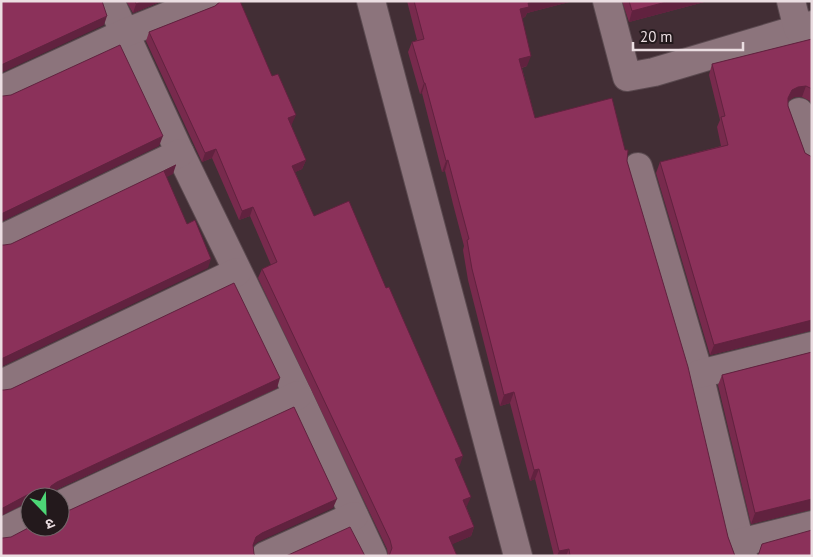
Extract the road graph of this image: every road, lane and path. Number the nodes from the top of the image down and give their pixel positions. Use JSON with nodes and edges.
{"nodes":[{"id":1,"x":110,"y":1,"type":"edge"},
{"id":2,"x":205,"y":1,"type":"edge"},
{"id":3,"x":371,"y":1,"type":"edge"},
{"id":4,"x":607,"y":1,"type":"edge"},
{"id":5,"x":791,"y":1,"type":"edge"},
{"id":6,"x":805,"y":27,"type":"edge"},
{"id":7,"x":125,"y":33,"type":"junction"},
{"id":8,"x":1,"y":90,"type":"edge"},
{"id":9,"x":799,"y":112,"type":"dead end"},
{"id":10,"x":180,"y":153,"type":"junction"},
{"id":11,"x":812,"y":153,"type":"edge"},
{"id":12,"x":638,"y":167,"type":"dead end"},
{"id":13,"x":1,"y":239,"type":"edge"},
{"id":14,"x":237,"y":272,"type":"junction"},
{"id":15,"x":812,"y":346,"type":"edge"},
{"id":16,"x":699,"y":374,"type":"junction"},
{"id":17,"x":1,"y":384,"type":"edge"},
{"id":18,"x":298,"y":395,"type":"junction"},
{"id":19,"x":70,"y":500,"type":"edge"},
{"id":20,"x":354,"y":516,"type":"junction"},
{"id":21,"x":20,"y":523,"type":"edge"},
{"id":22,"x":812,"y":524,"type":"edge"},
{"id":23,"x":1,"y":532,"type":"edge"},
{"id":24,"x":741,"y":549,"type":"edge"},
{"id":25,"x":265,"y":556,"type":"edge"},
{"id":26,"x":373,"y":556,"type":"edge"},
{"id":27,"x":518,"y":556,"type":"edge"}],
"edges":[{"from":1,"to":7,"type":"street"},
{"from":2,"to":7,"type":"street"},
{"from":3,"to":27,"type":"street"},
{"from":4,"to":6,"type":"street"},
{"from":5,"to":6,"type":"street"},
{"from":7,"to":8,"type":"street"},
{"from":7,"to":10,"type":"street"},
{"from":9,"to":11,"type":"street"},
{"from":10,"to":13,"type":"street"},
{"from":10,"to":14,"type":"street"},
{"from":12,"to":16,"type":"street"},
{"from":14,"to":17,"type":"street"},
{"from":14,"to":18,"type":"street"},
{"from":15,"to":16,"type":"street"},
{"from":16,"to":24,"type":"street"},
{"from":18,"to":19,"type":"street"},
{"from":18,"to":20,"type":"street"},
{"from":20,"to":25,"type":"street"},
{"from":20,"to":26,"type":"street"},
{"from":21,"to":23,"type":"street"},
{"from":22,"to":24,"type":"street"}]}
